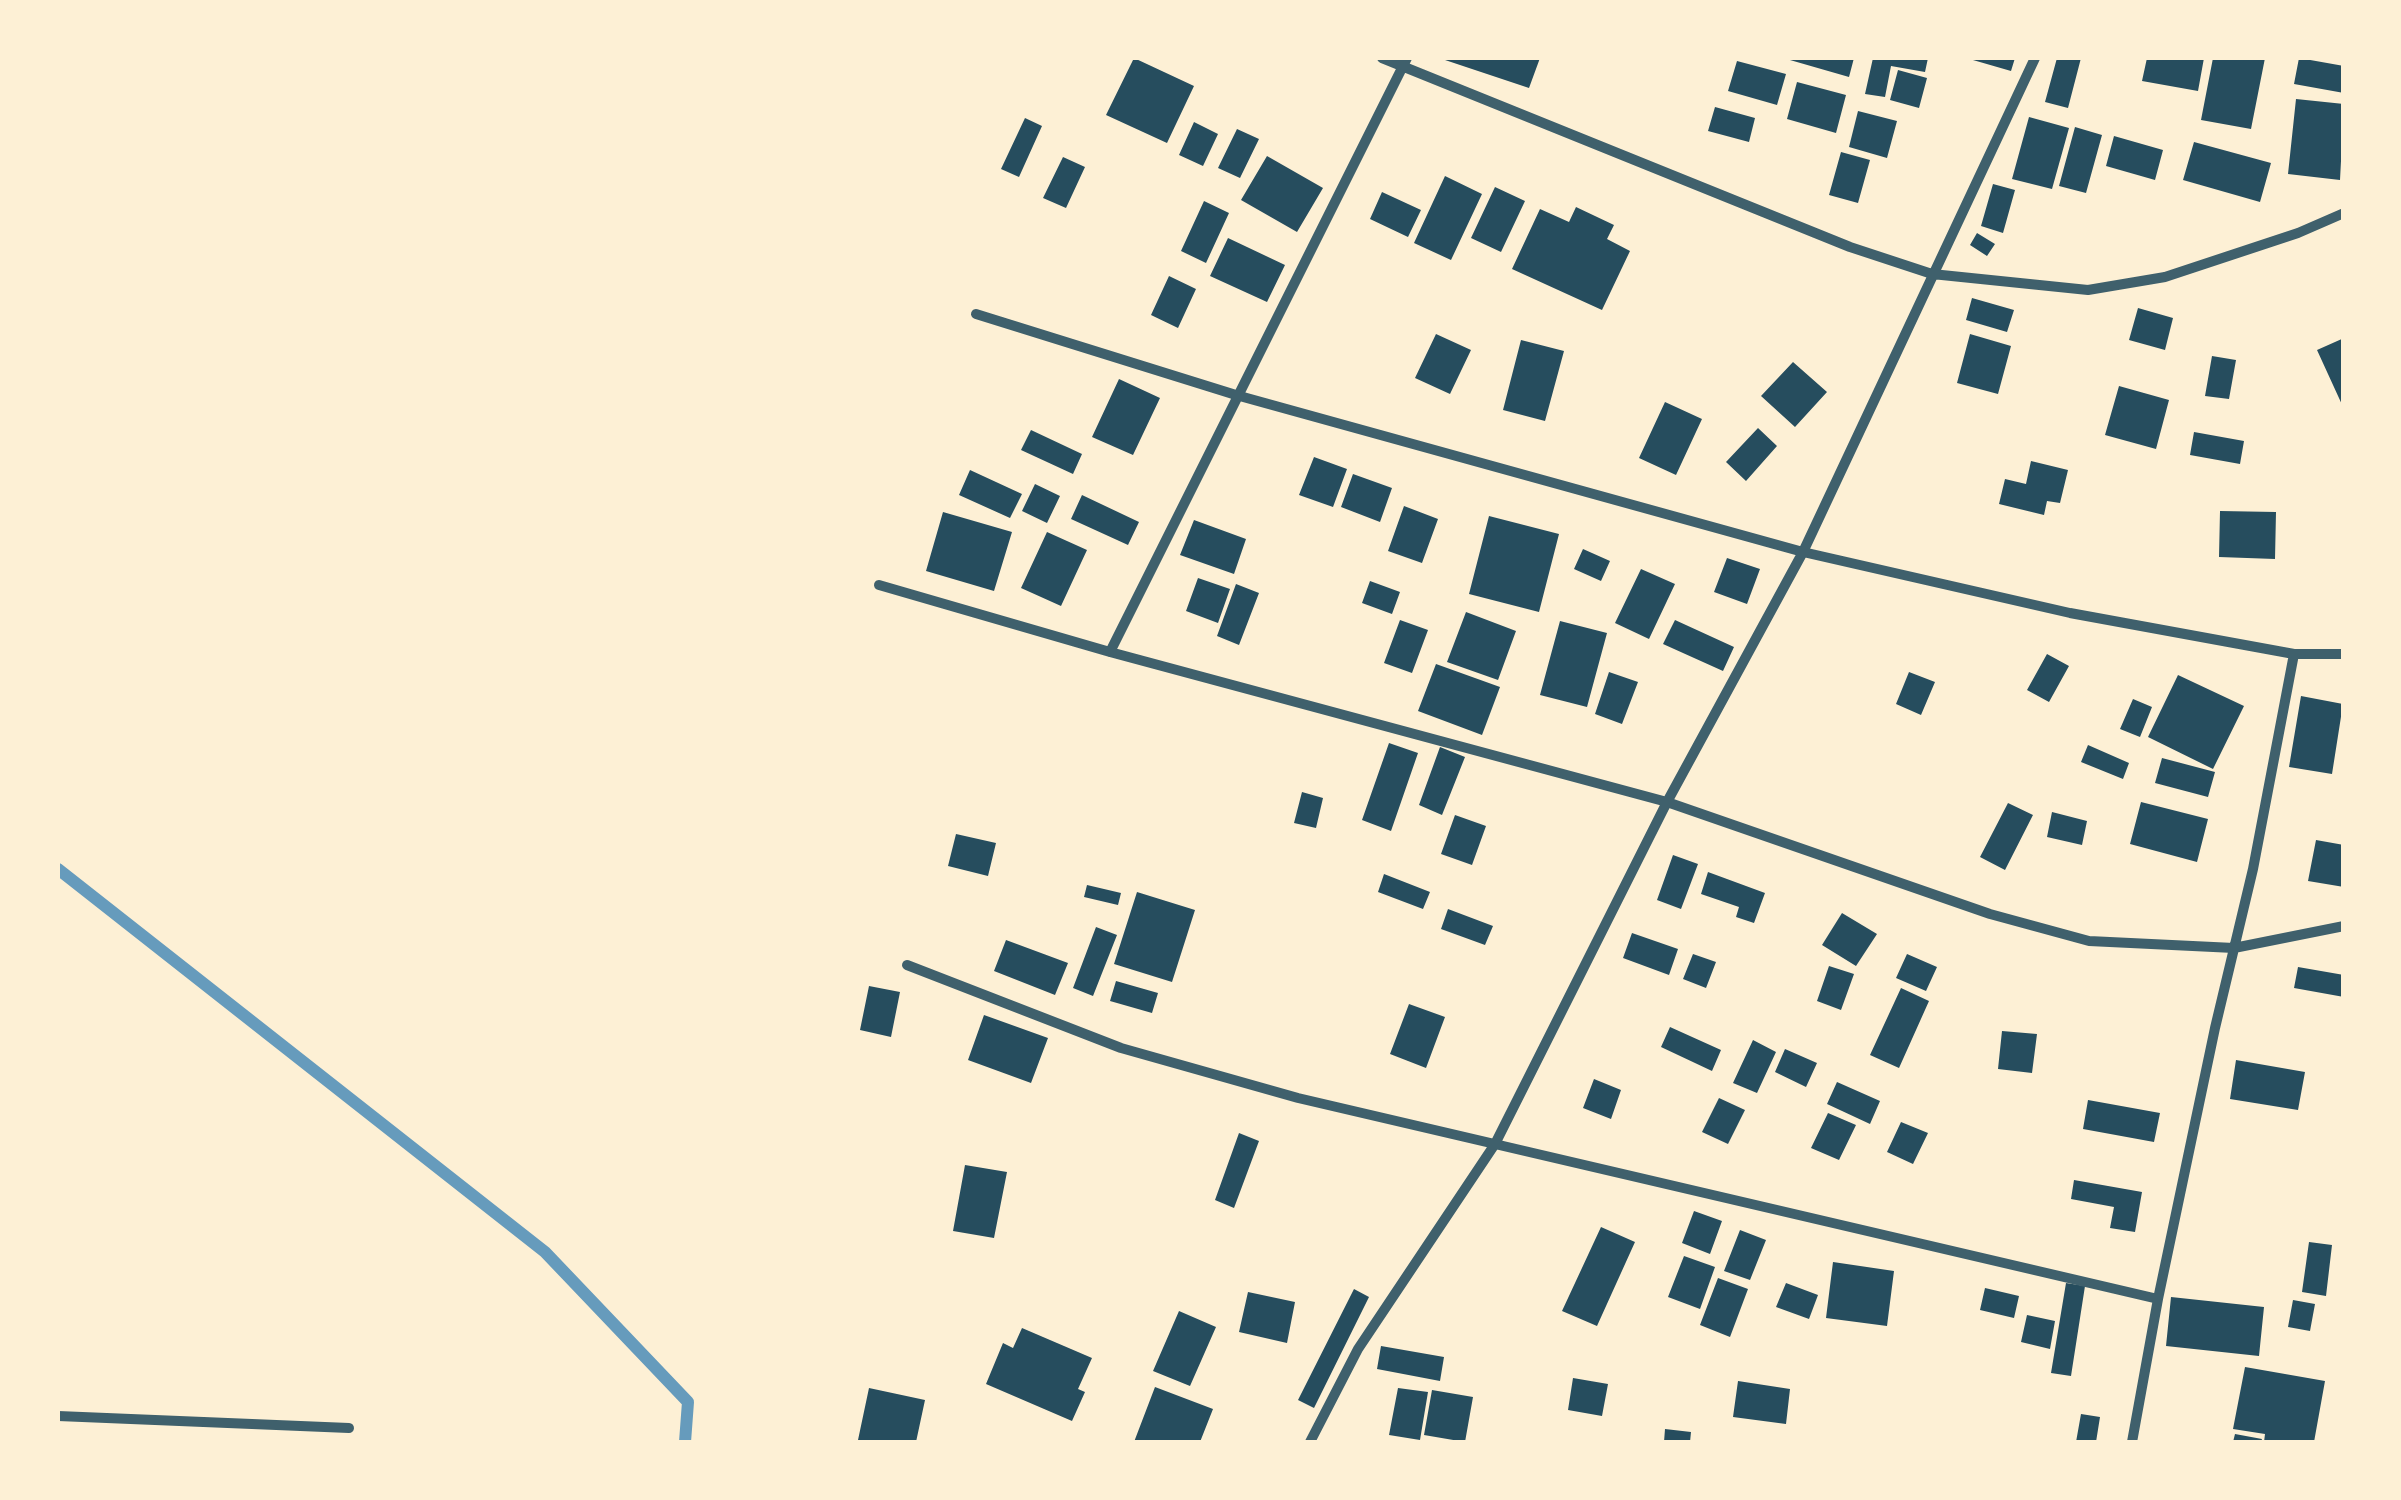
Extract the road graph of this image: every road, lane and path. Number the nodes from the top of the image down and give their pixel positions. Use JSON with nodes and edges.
{"nodes":[{"id":1,"x":1382,"y":58,"type":"edge"},
{"id":2,"x":2035,"y":58,"type":"edge"},
{"id":3,"x":1405,"y":61,"type":"edge"},
{"id":4,"x":2344,"y":213,"type":"edge"},
{"id":5,"x":1932,"y":274,"type":"junction"},
{"id":6,"x":976,"y":314,"type":"dead end"},
{"id":7,"x":1236,"y":395,"type":"junction"},
{"id":8,"x":1803,"y":552,"type":"junction"},
{"id":9,"x":879,"y":585,"type":"dead end"},
{"id":10,"x":1110,"y":652,"type":"junction"},
{"id":11,"x":2294,"y":654,"type":"junction"},
{"id":12,"x":2344,"y":654,"type":"edge"},
{"id":13,"x":1667,"y":802,"type":"junction"},
{"id":14,"x":2344,"y":926,"type":"edge"},
{"id":15,"x":2234,"y":948,"type":"junction"},
{"id":16,"x":907,"y":965,"type":"dead end"},
{"id":17,"x":1495,"y":1144,"type":"junction"},
{"id":18,"x":2158,"y":1299,"type":"junction"},
{"id":19,"x":58,"y":1416,"type":"edge"},
{"id":20,"x":349,"y":1428,"type":"dead end"},
{"id":21,"x":1310,"y":1442,"type":"edge"},
{"id":22,"x":2132,"y":1442,"type":"edge"}],
"edges":[{"from":1,"to":3,"type":"street"},
{"from":2,"to":5,"type":"street"},
{"from":3,"to":5,"type":"street"},
{"from":3,"to":7,"type":"street"},
{"from":4,"to":5,"type":"street"},
{"from":5,"to":8,"type":"street"},
{"from":6,"to":7,"type":"street"},
{"from":7,"to":8,"type":"street"},
{"from":7,"to":10,"type":"street"},
{"from":8,"to":11,"type":"street"},
{"from":8,"to":13,"type":"street"},
{"from":9,"to":10,"type":"street"},
{"from":10,"to":13,"type":"street"},
{"from":11,"to":12,"type":"street"},
{"from":11,"to":15,"type":"street"},
{"from":13,"to":15,"type":"street"},
{"from":13,"to":17,"type":"street"},
{"from":14,"to":15,"type":"street"},
{"from":15,"to":18,"type":"street"},
{"from":16,"to":17,"type":"street"},
{"from":17,"to":18,"type":"street"},
{"from":17,"to":21,"type":"street"},
{"from":18,"to":22,"type":"street"},
{"from":19,"to":20,"type":"street"}]}
